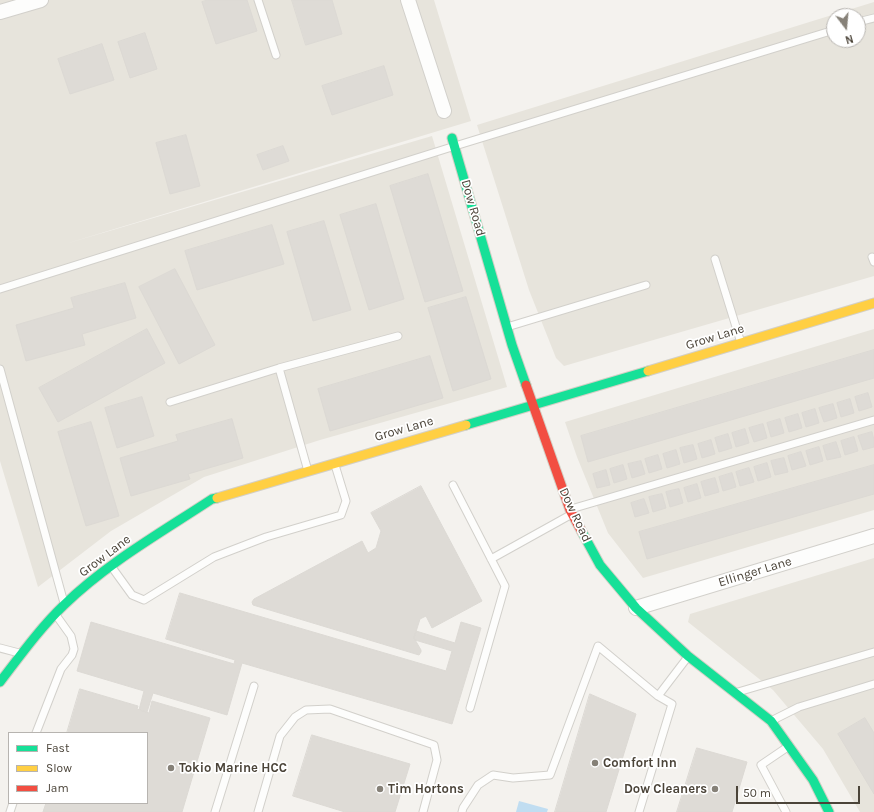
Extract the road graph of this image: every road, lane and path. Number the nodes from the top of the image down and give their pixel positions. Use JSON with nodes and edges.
{"nodes":[{"id":1,"x":41,"y":0,"type":"edge"},
{"id":2,"x":258,"y":0,"type":"edge"},
{"id":3,"x":408,"y":0,"type":"edge"},
{"id":4,"x":0,"y":12,"type":"edge"},
{"id":5,"x":826,"y":32,"type":"edge"},
{"id":6,"x":276,"y":55,"type":"dead end"},
{"id":7,"x":444,"y":111,"type":"dead end"},
{"id":8,"x":454,"y":142,"type":"junction"},
{"id":9,"x":715,"y":260,"type":"dead end"},
{"id":10,"x":646,"y":285,"type":"dead end"},
{"id":11,"x":0,"y":289,"type":"edge"},
{"id":12,"x":874,"y":303,"type":"edge"},
{"id":13,"x":507,"y":327,"type":"junction"},
{"id":14,"x":398,"y":336,"type":"dead end"},
{"id":15,"x":741,"y":343,"type":"junction"},
{"id":16,"x":279,"y":368,"type":"junction"},
{"id":17,"x":0,"y":369,"type":"edge"},
{"id":18,"x":170,"y":402,"type":"dead end"},
{"id":19,"x":534,"y":406,"type":"junction"},
{"id":20,"x":874,"y":420,"type":"edge"},
{"id":21,"x":334,"y":463,"type":"junction"},
{"id":22,"x":308,"y":471,"type":"junction"},
{"id":23,"x":453,"y":485,"type":"dead end"},
{"id":24,"x":571,"y":512,"type":"junction"},
{"id":25,"x":874,"y":536,"type":"edge"},
{"id":26,"x":491,"y":558,"type":"junction"},
{"id":27,"x":110,"y":566,"type":"junction"},
{"id":28,"x":64,"y":605,"type":"junction"},
{"id":29,"x":636,"y":608,"type":"junction"},
{"id":30,"x":56,"y":615,"type":"junction"},
{"id":31,"x":0,"y":648,"type":"edge"},
{"id":32,"x":874,"y":652,"type":"edge"},
{"id":33,"x":21,"y":654,"type":"junction"},
{"id":34,"x":688,"y":656,"type":"junction"},
{"id":35,"x":0,"y":682,"type":"edge"},
{"id":36,"x":874,"y":684,"type":"edge"},
{"id":37,"x":254,"y":686,"type":"dead end"},
{"id":38,"x":735,"y":693,"type":"junction"},
{"id":39,"x":658,"y":696,"type":"junction"},
{"id":40,"x":470,"y":708,"type":"dead end"},
{"id":41,"x":771,"y":721,"type":"junction"},
{"id":42,"x":36,"y":732,"type":"edge"},
{"id":43,"x":789,"y":746,"type":"junction"},
{"id":44,"x":216,"y":812,"type":"edge"},
{"id":45,"x":258,"y":812,"type":"edge"},
{"id":46,"x":423,"y":812,"type":"edge"},
{"id":47,"x":462,"y":812,"type":"edge"},
{"id":48,"x":639,"y":812,"type":"edge"},
{"id":49,"x":786,"y":812,"type":"edge"},
{"id":50,"x":829,"y":812,"type":"edge"}],
"edges":[{"from":1,"to":4,"type":"street"},
{"from":2,"to":6,"type":"lane"},
{"from":3,"to":7,"type":"street"},
{"from":5,"to":8,"type":"lane"},
{"from":8,"to":11,"type":"lane"},
{"from":8,"to":13,"type":"street","name":"Dow Road"},
{"from":9,"to":15,"type":"lane"},
{"from":10,"to":13,"type":"lane"},
{"from":12,"to":15,"type":"street","name":"Grow Lane"},
{"from":13,"to":19,"type":"street","name":"Dow Road"},
{"from":14,"to":16,"type":"lane"},
{"from":15,"to":19,"type":"street","name":"Grow Lane"},
{"from":16,"to":18,"type":"lane"},
{"from":16,"to":22,"type":"lane"},
{"from":17,"to":28,"type":"lane"},
{"from":19,"to":21,"type":"street","name":"Grow Lane"},
{"from":19,"to":24,"type":"street","name":"Dow Road"},
{"from":20,"to":24,"type":"lane"},
{"from":21,"to":22,"type":"street","name":"Grow Lane"},
{"from":21,"to":27,"type":"lane"},
{"from":22,"to":27,"type":"street","name":"Grow Lane"},
{"from":23,"to":26,"type":"lane"},
{"from":24,"to":26,"type":"lane"},
{"from":24,"to":29,"type":"street","name":"Dow Road"},
{"from":25,"to":29,"type":"street","name":"Ellinger Lane"},
{"from":26,"to":40,"type":"lane"},
{"from":27,"to":28,"type":"street","name":"Grow Lane"},
{"from":28,"to":30,"type":"street","name":"Grow Lane"},
{"from":29,"to":34,"type":"street","name":"Dow Road"},
{"from":30,"to":33,"type":"street","name":"Grow Lane"},
{"from":30,"to":42,"type":"lane"},
{"from":31,"to":33,"type":"lane"},
{"from":32,"to":38,"type":"lane"},
{"from":33,"to":35,"type":"street","name":"Grow Lane"},
{"from":34,"to":38,"type":"street","name":"Dow Road"},
{"from":34,"to":39,"type":"lane"},
{"from":36,"to":41,"type":"lane"},
{"from":37,"to":44,"type":"lane"},
{"from":38,"to":41,"type":"street","name":"Dow Road"},
{"from":39,"to":47,"type":"lane"},
{"from":39,"to":48,"type":"lane"},
{"from":41,"to":43,"type":"street","name":"Dow Road"},
{"from":43,"to":49,"type":"lane"},
{"from":43,"to":50,"type":"street","name":"Dow Road"},
{"from":45,"to":46,"type":"lane"}]}
